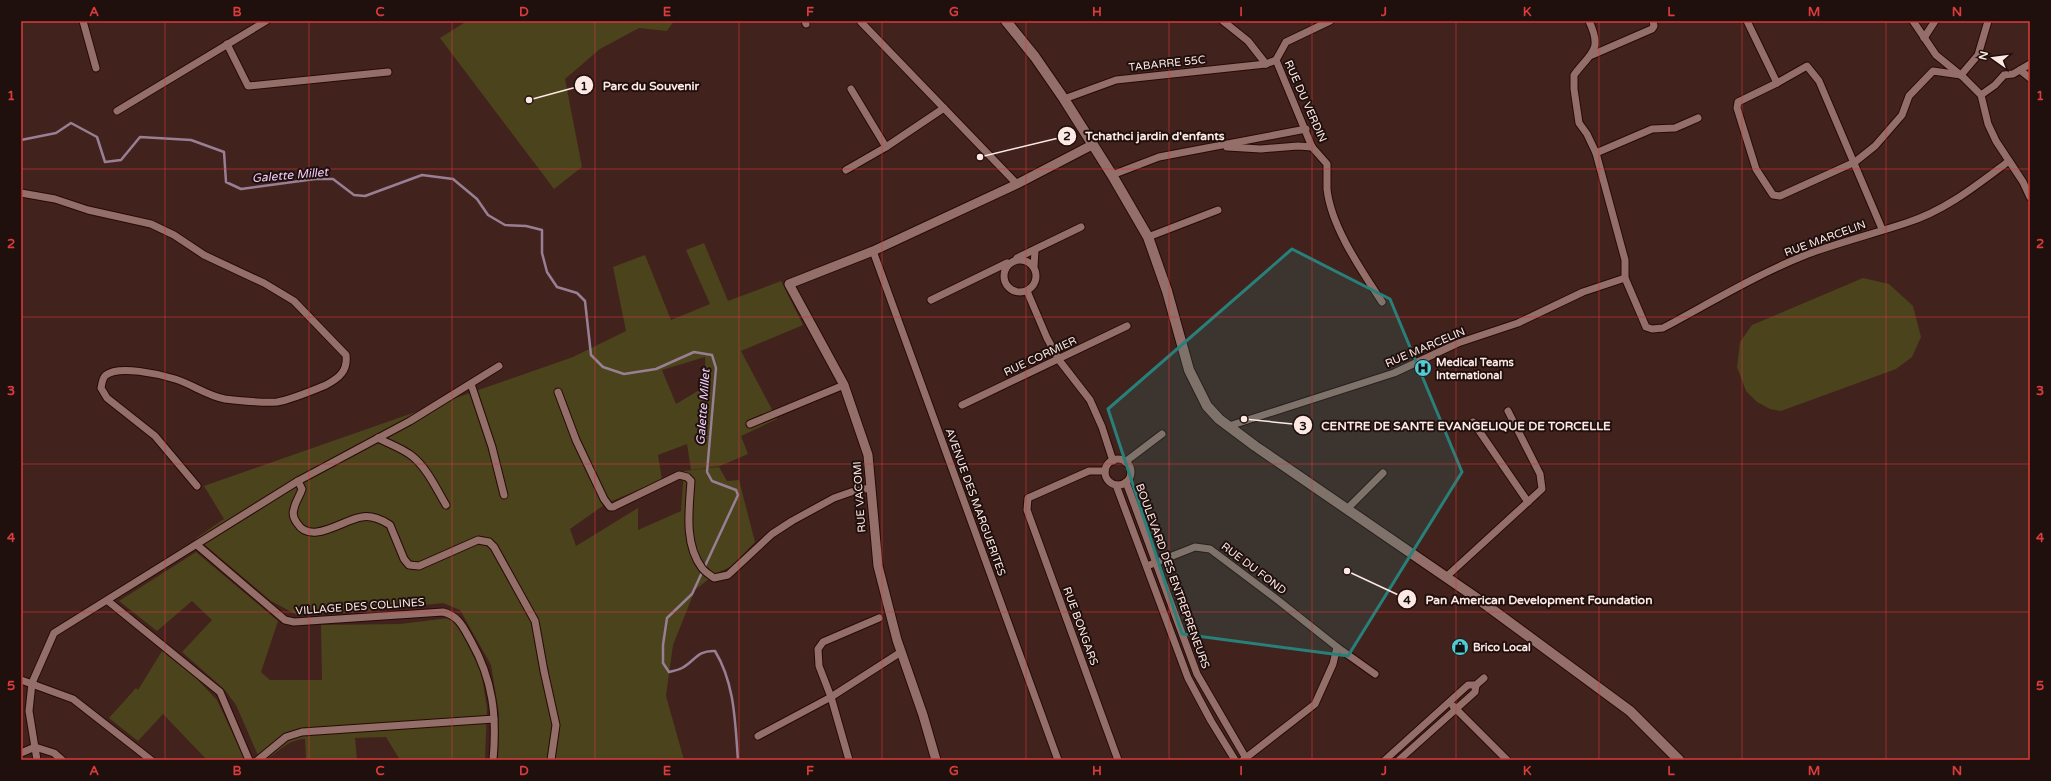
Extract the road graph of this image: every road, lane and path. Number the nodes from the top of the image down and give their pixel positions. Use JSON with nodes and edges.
{"nodes":[{"id":1,"x":83,"y":21,"type":"edge"},
{"id":2,"x":266,"y":21,"type":"edge"},
{"id":3,"x":1223,"y":21,"type":"edge"},
{"id":4,"x":1330,"y":21,"type":"edge"},
{"id":5,"x":1589,"y":21,"type":"edge"},
{"id":6,"x":1653,"y":21,"type":"edge"},
{"id":7,"x":1747,"y":21,"type":"edge"},
{"id":8,"x":1913,"y":21,"type":"edge"},
{"id":9,"x":1935,"y":21,"type":"edge"},
{"id":10,"x":1988,"y":21,"type":"edge"},
{"id":11,"x":861,"y":22,"type":"dead end"},
{"id":12,"x":1010,"y":22,"type":"edge"},
{"id":13,"x":1320,"y":23,"type":"edge"},
{"id":14,"x":1924,"y":38,"type":"junction"},
{"id":15,"x":228,"y":44,"type":"junction"},
{"id":16,"x":1592,"y":55,"type":"junction"},
{"id":17,"x":1276,"y":60,"type":"junction"},
{"id":18,"x":1266,"y":64,"type":"junction"},
{"id":19,"x":2030,"y":64,"type":"edge"},
{"id":20,"x":96,"y":68,"type":"dead end"},
{"id":21,"x":2020,"y":70,"type":"junction"},
{"id":22,"x":388,"y":72,"type":"dead end"},
{"id":23,"x":1960,"y":74,"type":"junction"},
{"id":24,"x":2030,"y":78,"type":"edge"},
{"id":25,"x":1777,"y":84,"type":"junction"},
{"id":26,"x":851,"y":89,"type":"dead end"},
{"id":27,"x":1981,"y":95,"type":"junction"},
{"id":28,"x":1064,"y":99,"type":"junction"},
{"id":29,"x":944,"y":108,"type":"junction"},
{"id":30,"x":117,"y":111,"type":"dead end"},
{"id":31,"x":1698,"y":118,"type":"dead end"},
{"id":32,"x":1306,"y":129,"type":"junction"},
{"id":33,"x":1092,"y":145,"type":"junction"},
{"id":34,"x":1219,"y":146,"type":"junction"},
{"id":35,"x":886,"y":147,"type":"junction"},
{"id":36,"x":1312,"y":147,"type":"junction"},
{"id":37,"x":1596,"y":153,"type":"junction"},
{"id":38,"x":2009,"y":161,"type":"junction"},
{"id":39,"x":1855,"y":162,"type":"junction"},
{"id":40,"x":846,"y":170,"type":"dead end"},
{"id":41,"x":1112,"y":175,"type":"junction"},
{"id":42,"x":1017,"y":184,"type":"junction"},
{"id":43,"x":21,"y":193,"type":"edge"},
{"id":44,"x":2030,"y":197,"type":"edge"},
{"id":45,"x":1218,"y":210,"type":"dead end"},
{"id":46,"x":1081,"y":227,"type":"dead end"},
{"id":47,"x":1882,"y":229,"type":"junction"},
{"id":48,"x":1148,"y":237,"type":"junction"},
{"id":49,"x":1035,"y":250,"type":"junction"},
{"id":50,"x":873,"y":251,"type":"junction"},
{"id":51,"x":1017,"y":258,"type":"junction"},
{"id":52,"x":1007,"y":263,"type":"junction"},
{"id":53,"x":1034,"y":267,"type":"junction"},
{"id":54,"x":990,"y":271,"type":"junction"},
{"id":55,"x":1625,"y":278,"type":"junction"},
{"id":56,"x":1004,"y":280,"type":"junction"},
{"id":57,"x":1027,"y":291,"type":"junction"},
{"id":58,"x":930,"y":300,"type":"dead end"},
{"id":59,"x":1382,"y":302,"type":"dead end"},
{"id":60,"x":1127,"y":326,"type":"dead end"},
{"id":61,"x":1059,"y":360,"type":"junction"},
{"id":62,"x":499,"y":366,"type":"dead end"},
{"id":63,"x":471,"y":384,"type":"junction"},
{"id":64,"x":844,"y":385,"type":"junction"},
{"id":65,"x":558,"y":392,"type":"dead end"},
{"id":66,"x":962,"y":405,"type":"dead end"},
{"id":67,"x":1508,"y":411,"type":"dead end"},
{"id":68,"x":1473,"y":422,"type":"dead end"},
{"id":69,"x":750,"y":424,"type":"dead end"},
{"id":70,"x":1229,"y":426,"type":"junction"},
{"id":71,"x":1162,"y":434,"type":"dead end"},
{"id":72,"x":378,"y":438,"type":"junction"},
{"id":73,"x":1113,"y":461,"type":"junction"},
{"id":74,"x":1125,"y":462,"type":"junction"},
{"id":75,"x":1105,"y":470,"type":"junction"},
{"id":76,"x":1383,"y":472,"type":"dead end"},
{"id":77,"x":298,"y":481,"type":"junction"},
{"id":78,"x":1126,"y":482,"type":"junction"},
{"id":79,"x":1116,"y":485,"type":"junction"},
{"id":80,"x":197,"y":486,"type":"dead end"},
{"id":81,"x":870,"y":488,"type":"junction"},
{"id":82,"x":504,"y":495,"type":"dead end"},
{"id":83,"x":1528,"y":502,"type":"junction"},
{"id":84,"x":446,"y":505,"type":"dead end"},
{"id":85,"x":1347,"y":510,"type":"junction"},
{"id":86,"x":196,"y":545,"type":"junction"},
{"id":87,"x":1157,"y":562,"type":"junction"},
{"id":88,"x":1147,"y":566,"type":"junction"},
{"id":89,"x":1446,"y":577,"type":"junction"},
{"id":90,"x":108,"y":601,"type":"junction"},
{"id":91,"x":879,"y":618,"type":"dead end"},
{"id":92,"x":1337,"y":647,"type":"junction"},
{"id":93,"x":901,"y":652,"type":"junction"},
{"id":94,"x":1374,"y":674,"type":"dead end"},
{"id":95,"x":1484,"y":678,"type":"dead end"},
{"id":96,"x":21,"y":680,"type":"edge"},
{"id":97,"x":32,"y":683,"type":"junction"},
{"id":98,"x":1476,"y":685,"type":"junction"},
{"id":99,"x":832,"y":697,"type":"junction"},
{"id":100,"x":1449,"y":702,"type":"junction"},
{"id":101,"x":1456,"y":709,"type":"junction"},
{"id":102,"x":494,"y":719,"type":"junction"},
{"id":103,"x":758,"y":736,"type":"dead end"},
{"id":104,"x":35,"y":747,"type":"junction"},
{"id":105,"x":21,"y":753,"type":"edge"},
{"id":106,"x":1245,"y":759,"type":"edge"},
{"id":107,"x":37,"y":760,"type":"edge"},
{"id":108,"x":62,"y":760,"type":"edge"},
{"id":109,"x":151,"y":760,"type":"edge"},
{"id":110,"x":250,"y":760,"type":"edge"},
{"id":111,"x":258,"y":760,"type":"edge"},
{"id":112,"x":493,"y":760,"type":"edge"},
{"id":113,"x":551,"y":760,"type":"edge"},
{"id":114,"x":849,"y":760,"type":"edge"},
{"id":115,"x":936,"y":760,"type":"edge"},
{"id":116,"x":1058,"y":760,"type":"edge"},
{"id":117,"x":1118,"y":760,"type":"edge"},
{"id":118,"x":1235,"y":760,"type":"edge"},
{"id":119,"x":1386,"y":760,"type":"edge"},
{"id":120,"x":1399,"y":760,"type":"edge"},
{"id":121,"x":1507,"y":760,"type":"edge"},
{"id":122,"x":1678,"y":760,"type":"edge"}],
"edges":[{"from":1,"to":20,"type":"street"},
{"from":2,"to":15,"type":"street"},
{"from":3,"to":18,"type":"street"},
{"from":4,"to":13,"type":"street"},
{"from":5,"to":16,"type":"street"},
{"from":6,"to":16,"type":"street"},
{"from":7,"to":25,"type":"street"},
{"from":8,"to":14,"type":"street"},
{"from":9,"to":14,"type":"street"},
{"from":10,"to":23,"type":"street"},
{"from":11,"to":29,"type":"street"},
{"from":12,"to":28,"type":"main road"},
{"from":13,"to":17,"type":"street"},
{"from":14,"to":23,"type":"street"},
{"from":15,"to":22,"type":"street"},
{"from":15,"to":30,"type":"street"},
{"from":16,"to":37,"type":"street"},
{"from":17,"to":18,"type":"street","name":"TABARRE 55C"},
{"from":17,"to":32,"type":"street","name":"RUE DU VERDIN"},
{"from":18,"to":28,"type":"street","name":"TABARRE 55C"},
{"from":19,"to":21,"type":"street"},
{"from":21,"to":24,"type":"street"},
{"from":21,"to":27,"type":"street"},
{"from":23,"to":27,"type":"street"},
{"from":23,"to":39,"type":"street"},
{"from":25,"to":39,"type":"street"},
{"from":25,"to":39,"type":"street"},
{"from":26,"to":35,"type":"street"},
{"from":27,"to":38,"type":"street"},
{"from":28,"to":33,"type":"main road"},
{"from":29,"to":35,"type":"street"},
{"from":29,"to":42,"type":"street"},
{"from":31,"to":37,"type":"street"},
{"from":32,"to":34,"type":"street"},
{"from":32,"to":36,"type":"street","name":"RUE DU VERDIN"},
{"from":33,"to":41,"type":"main road"},
{"from":33,"to":42,"type":"street"},
{"from":34,"to":36,"type":"street"},
{"from":34,"to":41,"type":"street"},
{"from":35,"to":40,"type":"street"},
{"from":36,"to":59,"type":"street","name":"RUE DU VERDIN"},
{"from":37,"to":55,"type":"street"},
{"from":38,"to":44,"type":"street"},
{"from":38,"to":47,"type":"street","name":"RUE MARCELIN"},
{"from":39,"to":47,"type":"street"},
{"from":41,"to":48,"type":"main road"},
{"from":42,"to":50,"type":"street"},
{"from":43,"to":80,"type":"street"},
{"from":45,"to":48,"type":"street"},
{"from":46,"to":49,"type":"street"},
{"from":47,"to":55,"type":"street","name":"RUE MARCELIN"},
{"from":48,"to":70,"type":"main road"},
{"from":49,"to":51,"type":"street"},
{"from":49,"to":53,"type":"street"},
{"from":50,"to":64,"type":"street","name":"RUE VACOMI"},
{"from":50,"to":116,"type":"street","name":"AVENUE DES MARGUERITES"},
{"from":51,"to":52,"type":"street"},
{"from":51,"to":53,"type":"street"},
{"from":52,"to":54,"type":"street"},
{"from":52,"to":56,"type":"street"},
{"from":53,"to":57,"type":"street"},
{"from":54,"to":56,"type":"street"},
{"from":54,"to":58,"type":"street"},
{"from":55,"to":70,"type":"street","name":"RUE MARCELIN"},
{"from":56,"to":57,"type":"street"},
{"from":57,"to":61,"type":"street"},
{"from":60,"to":61,"type":"street","name":"RUE CORMIER"},
{"from":61,"to":66,"type":"street","name":"RUE CORMIER"},
{"from":61,"to":73,"type":"street"},
{"from":62,"to":63,"type":"street"},
{"from":63,"to":72,"type":"street"},
{"from":63,"to":82,"type":"street"},
{"from":64,"to":69,"type":"street"},
{"from":64,"to":81,"type":"street","name":"RUE VACOMI"},
{"from":65,"to":81,"type":"street"},
{"from":67,"to":83,"type":"street"},
{"from":68,"to":83,"type":"street"},
{"from":70,"to":85,"type":"main road"},
{"from":71,"to":74,"type":"street"},
{"from":72,"to":77,"type":"street"},
{"from":72,"to":84,"type":"street"},
{"from":73,"to":74,"type":"street"},
{"from":73,"to":75,"type":"street"},
{"from":74,"to":78,"type":"street"},
{"from":75,"to":79,"type":"street"},
{"from":75,"to":117,"type":"street","name":"RUE BONGARS"},
{"from":76,"to":85,"type":"street"},
{"from":77,"to":86,"type":"street"},
{"from":77,"to":113,"type":"street"},
{"from":78,"to":79,"type":"street"},
{"from":78,"to":87,"type":"street","name":"BOULEVARD DES ENTREPRENEURS"},
{"from":79,"to":88,"type":"street","name":"BOULEVARD DES ENTREPRENEURS"},
{"from":81,"to":93,"type":"street","name":"RUE VACOMI"},
{"from":83,"to":89,"type":"street"},
{"from":85,"to":89,"type":"main road"},
{"from":86,"to":90,"type":"street"},
{"from":86,"to":102,"type":"street","name":"VILLAGE DES COLLINES"},
{"from":87,"to":88,"type":"street","name":"RUE DU FOND"},
{"from":87,"to":92,"type":"street","name":"RUE DU FOND"},
{"from":87,"to":106,"type":"street","name":"BOULEVARD DES ENTREPRENEURS"},
{"from":88,"to":118,"type":"street","name":"BOULEVARD DES ENTREPRENEURS"},
{"from":89,"to":122,"type":"main road"},
{"from":90,"to":97,"type":"street"},
{"from":90,"to":110,"type":"street"},
{"from":91,"to":99,"type":"street"},
{"from":92,"to":94,"type":"street","name":"RUE DU FOND"},
{"from":92,"to":106,"type":"street"},
{"from":93,"to":99,"type":"street"},
{"from":93,"to":115,"type":"street","name":"RUE VACOMI"},
{"from":95,"to":98,"type":"street"},
{"from":96,"to":97,"type":"street"},
{"from":97,"to":104,"type":"street"},
{"from":97,"to":109,"type":"street"},
{"from":98,"to":100,"type":"street"},
{"from":98,"to":101,"type":"street"},
{"from":99,"to":103,"type":"street"},
{"from":99,"to":114,"type":"street"},
{"from":100,"to":101,"type":"street"},
{"from":100,"to":119,"type":"street"},
{"from":101,"to":120,"type":"street"},
{"from":101,"to":121,"type":"street"},
{"from":102,"to":111,"type":"street"},
{"from":102,"to":112,"type":"street","name":"VILLAGE DES COLLINES"},
{"from":104,"to":105,"type":"street"},
{"from":104,"to":107,"type":"street"},
{"from":104,"to":108,"type":"street"}]}
